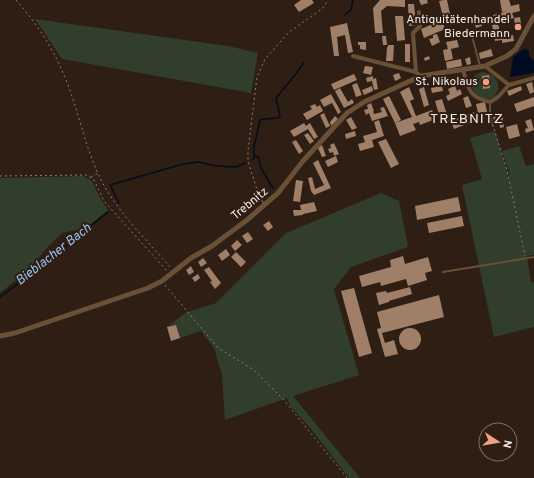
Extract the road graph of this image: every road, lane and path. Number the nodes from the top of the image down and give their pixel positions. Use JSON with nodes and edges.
{"nodes":[{"id":1,"x":16,"y":0,"type":"edge"},
{"id":2,"x":328,"y":0,"type":"edge"},
{"id":3,"x":419,"y":12,"type":"dead end"},
{"id":4,"x":534,"y":16,"type":"edge"},
{"id":5,"x":472,"y":36,"type":"dead end"},
{"id":6,"x":353,"y":56,"type":"dead end"},
{"id":7,"x":482,"y":67,"type":"junction"},
{"id":8,"x":462,"y":70,"type":"junction"},
{"id":9,"x":416,"y":72,"type":"junction"},
{"id":10,"x":420,"y":76,"type":"junction"},
{"id":11,"x":534,"y":78,"type":"edge"},
{"id":12,"x":509,"y":85,"type":"junction"},
{"id":13,"x":490,"y":102,"type":"junction"},
{"id":14,"x":493,"y":126,"type":"joint"},
{"id":15,"x":98,"y":173,"type":"junction"},
{"id":16,"x":0,"y":176,"type":"edge"},
{"id":17,"x":90,"y":178,"type":"junction"},
{"id":18,"x":259,"y":196,"type":"joint"},
{"id":19,"x":265,"y":205,"type":"junction"},
{"id":20,"x":534,"y":257,"type":"edge"},
{"id":21,"x":526,"y":258,"type":"junction"},
{"id":22,"x":443,"y":272,"type":"dead end"},
{"id":23,"x":172,"y":273,"type":"junction"},
{"id":24,"x":162,"y":281,"type":"junction"},
{"id":25,"x":0,"y":336,"type":"edge"},
{"id":26,"x":347,"y":478,"type":"edge"}],
"edges":[{"from":1,"to":15,"type":"path"},
{"from":2,"to":18,"type":"path"},
{"from":3,"to":9,"type":"street"},
{"from":4,"to":7,"type":"street"},
{"from":5,"to":7,"type":"lane"},
{"from":6,"to":9,"type":"street"},
{"from":7,"to":8,"type":"street","name":"Trebnitz"},
{"from":7,"to":12,"type":"street"},
{"from":8,"to":10,"type":"street","name":"Trebnitz"},
{"from":8,"to":13,"type":"street"},
{"from":9,"to":10,"type":"street"},
{"from":10,"to":19,"type":"street","name":"Trebnitz"},
{"from":11,"to":12,"type":"street"},
{"from":12,"to":13,"type":"street"},
{"from":13,"to":14,"type":"lane"},
{"from":14,"to":21,"type":"path"},
{"from":15,"to":17,"type":"path"},
{"from":15,"to":23,"type":"path"},
{"from":16,"to":17,"type":"path"},
{"from":17,"to":23,"type":"path"},
{"from":18,"to":19,"type":"lane"},
{"from":19,"to":23,"type":"street","name":"Trebnitz"},
{"from":20,"to":21,"type":"lane"},
{"from":21,"to":22,"type":"lane"},
{"from":23,"to":24,"type":"street","name":"Trebnitz"},
{"from":24,"to":25,"type":"street","name":"Trebnitz"},
{"from":24,"to":26,"type":"path"}]}
